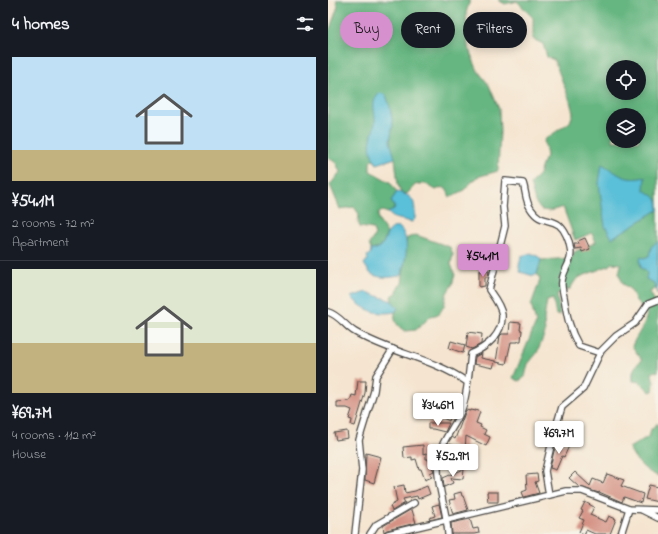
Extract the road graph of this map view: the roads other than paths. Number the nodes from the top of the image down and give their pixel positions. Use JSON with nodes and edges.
{"nodes":[{"id":1,"x":658,"y":300,"type":"edge"},
{"id":2,"x":328,"y":312,"type":"edge"},
{"id":3,"x":393,"y":349,"type":"junction"},
{"id":4,"x":600,"y":353,"type":"junction"},
{"id":5,"x":467,"y":382,"type":"junction"},
{"id":6,"x":549,"y":495,"type":"junction"},
{"id":7,"x":414,"y":503,"type":"dead end"},
{"id":8,"x":629,"y":509,"type":"junction"},
{"id":9,"x":642,"y":509,"type":"junction"},
{"id":10,"x":658,"y":510,"type":"edge"},
{"id":11,"x":658,"y":518,"type":"edge"},
{"id":12,"x":447,"y":520,"type":"junction"},
{"id":13,"x":355,"y":534,"type":"edge"},
{"id":14,"x":370,"y":534,"type":"edge"},
{"id":15,"x":388,"y":534,"type":"edge"},
{"id":16,"x":448,"y":534,"type":"edge"},
{"id":17,"x":621,"y":534,"type":"edge"}],
"edges":[{"from":1,"to":4,"type":"street"},
{"from":2,"to":3,"type":"street"},
{"from":3,"to":5,"type":"street"},
{"from":3,"to":13,"type":"street"},
{"from":4,"to":5,"type":"street"},
{"from":4,"to":6,"type":"street"},
{"from":5,"to":12,"type":"street"},
{"from":6,"to":8,"type":"street"},
{"from":6,"to":12,"type":"street"},
{"from":7,"to":14,"type":"street"},
{"from":8,"to":9,"type":"street"},
{"from":8,"to":17,"type":"street"},
{"from":9,"to":10,"type":"street"},
{"from":9,"to":11,"type":"street"},
{"from":12,"to":15,"type":"street"},
{"from":12,"to":16,"type":"street"}]}
